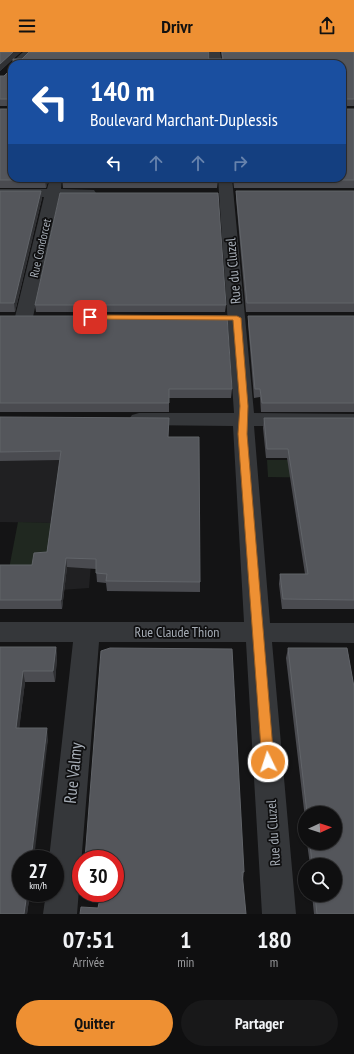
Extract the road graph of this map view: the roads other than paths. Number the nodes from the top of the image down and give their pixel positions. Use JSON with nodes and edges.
{"nodes":[{"id":1,"x":29,"y":52,"type":"edge"},
{"id":2,"x":20,"y":60,"type":"edge"},
{"id":3,"x":54,"y":185,"type":"edge"},
{"id":4,"x":226,"y":189,"type":"edge"},
{"id":5,"x":0,"y":193,"type":"edge"},
{"id":6,"x":101,"y":193,"type":"edge"},
{"id":7,"x":5,"y":318,"type":"edge"},
{"id":8,"x":118,"y":419,"type":"edge"},
{"id":9,"x":243,"y":420,"type":"junction"},
{"id":10,"x":354,"y":420,"type":"edge"},
{"id":11,"x":0,"y":632,"type":"edge"},
{"id":12,"x":87,"y":632,"type":"junction"},
{"id":13,"x":258,"y":633,"type":"junction"},
{"id":14,"x":354,"y":633,"type":"edge"},
{"id":15,"x":60,"y":914,"type":"edge"},
{"id":16,"x":279,"y":914,"type":"edge"}],
"edges":[{"from":1,"to":2,"type":"street"},
{"from":3,"to":5,"type":"street"},
{"from":3,"to":6,"type":"street"},
{"from":3,"to":7,"type":"street","name":"Rue Condorcet"},
{"from":4,"to":9,"type":"street","name":"Rue du Cluzel"},
{"from":8,"to":9,"type":"street"},
{"from":9,"to":10,"type":"street"},
{"from":9,"to":13,"type":"street","name":"Rue du Cluzel"},
{"from":11,"to":12,"type":"street","name":"Rue Claude Thion"},
{"from":12,"to":13,"type":"street","name":"Rue Claude Thion"},
{"from":12,"to":15,"type":"street","name":"Rue Valmy"},
{"from":13,"to":14,"type":"street","name":"Rue Claude Thion"},
{"from":13,"to":16,"type":"street","name":"Rue du Cluzel"}]}
